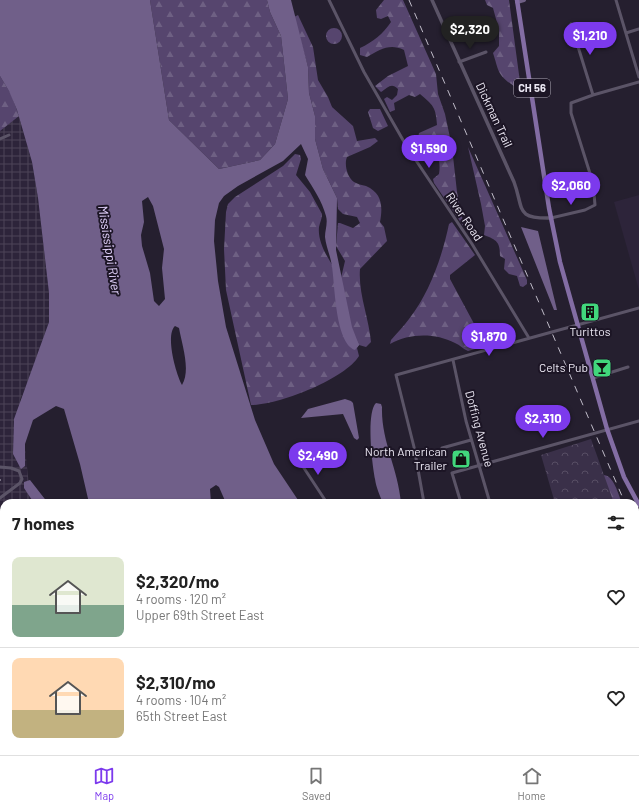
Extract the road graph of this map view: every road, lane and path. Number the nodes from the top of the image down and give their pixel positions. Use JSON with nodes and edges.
{"nodes":[{"id":1,"x":329,"y":0,"type":"edge"},
{"id":2,"x":432,"y":0,"type":"edge"},
{"id":3,"x":524,"y":0,"type":"edge"},
{"id":4,"x":616,"y":0,"type":"edge"},
{"id":5,"x":517,"y":1,"type":"edge"},
{"id":6,"x":571,"y":24,"type":"dead end"},
{"id":7,"x":639,"y":29,"type":"edge"},
{"id":8,"x":626,"y":33,"type":"junction"},
{"id":9,"x":486,"y":52,"type":"dead end"},
{"id":10,"x":459,"y":62,"type":"junction"},
{"id":11,"x":639,"y":77,"type":"edge"},
{"id":12,"x":639,"y":82,"type":"edge"},
{"id":13,"x":593,"y":94,"type":"junction"},
{"id":14,"x":9,"y":135,"type":"dead end"},
{"id":15,"x":0,"y":139,"type":"edge"},
{"id":16,"x":551,"y":218,"type":"junction"},
{"id":17,"x":639,"y":308,"type":"edge"},
{"id":18,"x":578,"y":325,"type":"junction"},
{"id":19,"x":529,"y":338,"type":"junction"},
{"id":20,"x":453,"y":360,"type":"junction"},
{"id":21,"x":628,"y":367,"type":"dead end"},
{"id":22,"x":593,"y":378,"type":"junction"},
{"id":23,"x":639,"y":421,"type":"edge"},
{"id":24,"x":607,"y":429,"type":"junction"},
{"id":25,"x":471,"y":440,"type":"junction"},
{"id":26,"x":442,"y":448,"type":"dead end"},
{"id":27,"x":298,"y":459,"type":"dead end"},
{"id":28,"x":479,"y":465,"type":"junction"},
{"id":29,"x":0,"y":467,"type":"edge"},
{"id":30,"x":0,"y":498,"type":"edge"},
{"id":31,"x":324,"y":499,"type":"edge"},
{"id":32,"x":423,"y":499,"type":"edge"},
{"id":33,"x":460,"y":499,"type":"edge"},
{"id":34,"x":489,"y":499,"type":"edge"},
{"id":35,"x":636,"y":499,"type":"edge"}],
"edges":[{"from":1,"to":19,"type":"street","name":"River Road"},
{"from":2,"to":10,"type":"street","name":"Dickman Trail"},
{"from":3,"to":5,"type":"main road"},
{"from":4,"to":8,"type":"street"},
{"from":5,"to":16,"type":"main road","number":"CH 56"},
{"from":6,"to":13,"type":"street"},
{"from":7,"to":8,"type":"street"},
{"from":8,"to":11,"type":"street"},
{"from":9,"to":10,"type":"street"},
{"from":10,"to":16,"type":"street","name":"Dickman Trail"},
{"from":12,"to":13,"type":"street"},
{"from":13,"to":16,"type":"street"},
{"from":14,"to":15,"type":"street"},
{"from":16,"to":18,"type":"main road","number":"CH 56"},
{"from":17,"to":18,"type":"street"},
{"from":18,"to":19,"type":"street"},
{"from":18,"to":22,"type":"main road","number":"CH 56"},
{"from":19,"to":20,"type":"street"},
{"from":20,"to":25,"type":"street","name":"Doffing Avenue"},
{"from":20,"to":32,"type":"street"},
{"from":21,"to":22,"type":"street"},
{"from":22,"to":24,"type":"main road","number":"CH 56"},
{"from":23,"to":24,"type":"street"},
{"from":24,"to":28,"type":"street"},
{"from":24,"to":35,"type":"main road","number":"CH 56"},
{"from":25,"to":26,"type":"street"},
{"from":25,"to":28,"type":"street","name":"Doffing Avenue"},
{"from":27,"to":31,"type":"street"},
{"from":28,"to":33,"type":"street"},
{"from":28,"to":34,"type":"street","name":"Doffing Avenue"},
{"from":29,"to":30,"type":"street"}]}
